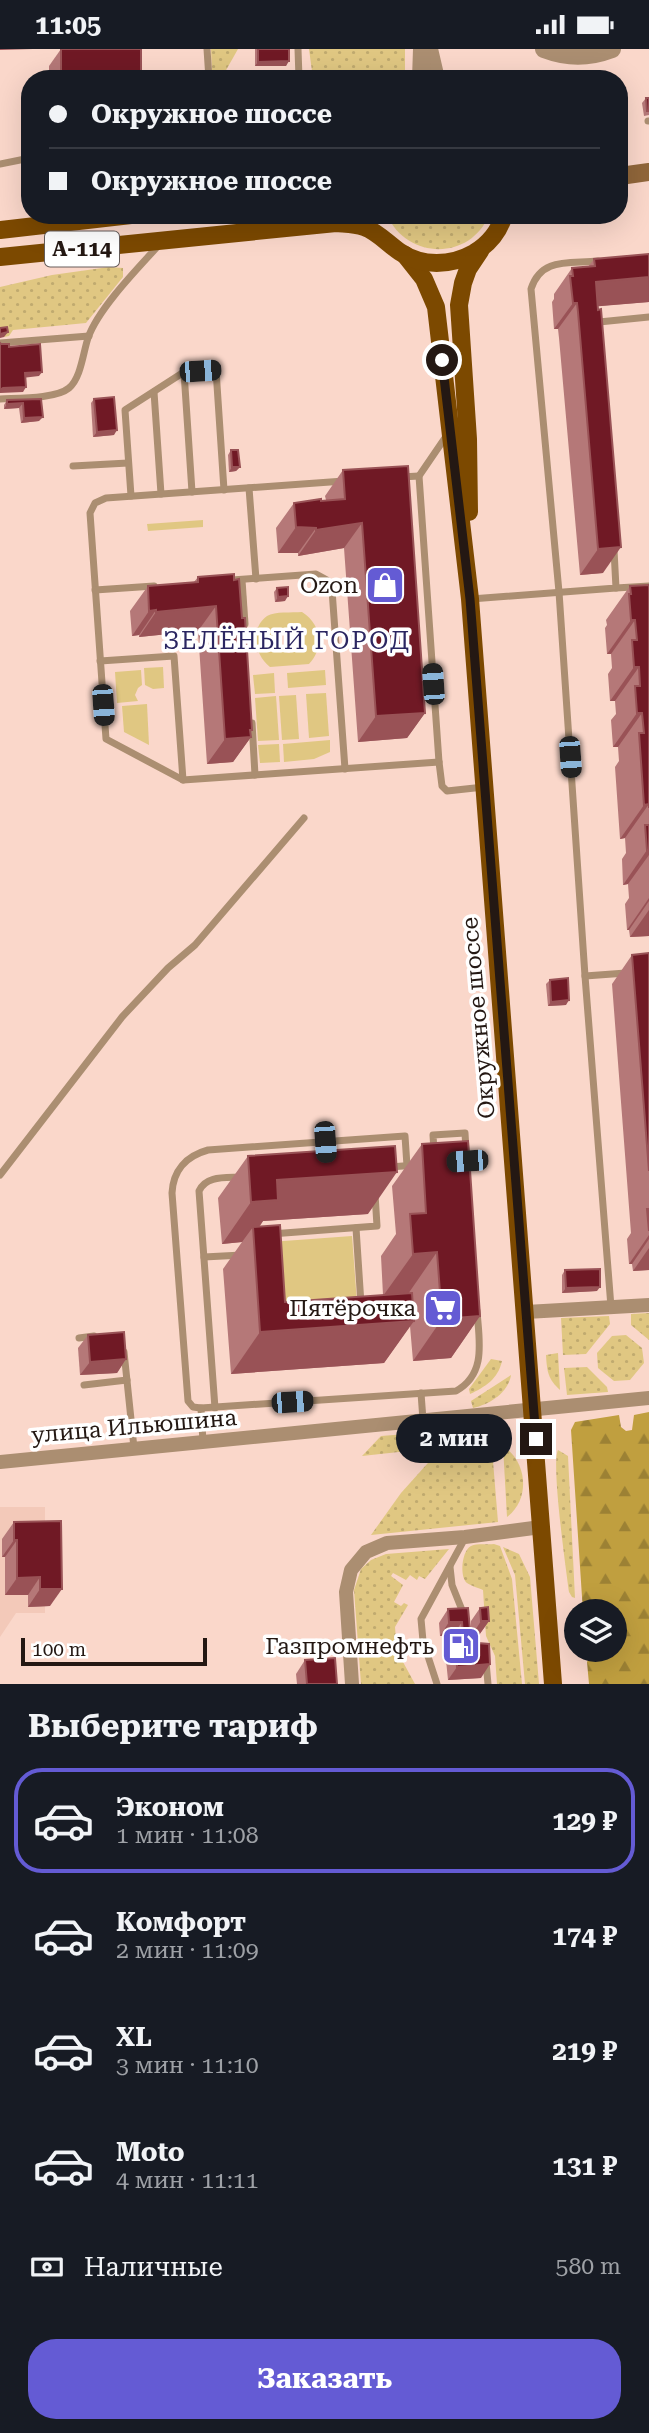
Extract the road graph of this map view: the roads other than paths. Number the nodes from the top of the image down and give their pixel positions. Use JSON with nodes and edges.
{"nodes":[{"id":1,"x":207,"y":49,"type":"edge"},
{"id":2,"x":298,"y":49,"type":"edge"},
{"id":3,"x":422,"y":49,"type":"edge"},
{"id":4,"x":429,"y":49,"type":"edge"},
{"id":5,"x":544,"y":49,"type":"edge"},
{"id":6,"x":604,"y":51,"type":"edge"},
{"id":7,"x":208,"y":70,"type":"edge"},
{"id":8,"x":299,"y":70,"type":"edge"},
{"id":9,"x":421,"y":70,"type":"edge"},
{"id":10,"x":434,"y":70,"type":"edge"},
{"id":11,"x":21,"y":160,"type":"edge"},
{"id":12,"x":0,"y":164,"type":"edge"},
{"id":13,"x":649,"y":165,"type":"edge"},
{"id":14,"x":628,"y":166,"type":"edge"},
{"id":15,"x":649,"y":172,"type":"edge"},
{"id":16,"x":628,"y":175,"type":"edge"},
{"id":17,"x":52,"y":224,"type":"edge"},
{"id":18,"x":376,"y":224,"type":"edge"},
{"id":19,"x":499,"y":224,"type":"edge"},
{"id":20,"x":506,"y":224,"type":"edge"},
{"id":21,"x":0,"y":230,"type":"edge"},
{"id":22,"x":164,"y":240,"type":"junction"},
{"id":23,"x":489,"y":241,"type":"junction"},
{"id":24,"x":389,"y":243,"type":"junction"},
{"id":25,"x":405,"y":255,"type":"junction"},
{"id":26,"x":0,"y":257,"type":"edge"},
{"id":27,"x":611,"y":260,"type":"edge"},
{"id":28,"x":649,"y":317,"type":"edge"},
{"id":29,"x":600,"y":335,"type":"edge"},
{"id":30,"x":89,"y":336,"type":"junction"},
{"id":31,"x":0,"y":343,"type":"edge"},
{"id":32,"x":184,"y":372,"type":"junction"},
{"id":33,"x":154,"y":392,"type":"junction"},
{"id":34,"x":0,"y":399,"type":"edge"},
{"id":35,"x":449,"y":432,"type":"junction"},
{"id":36,"x":128,"y":463,"type":"junction"},
{"id":37,"x":73,"y":466,"type":"dead end"},
{"id":38,"x":419,"y":476,"type":"junction"},
{"id":39,"x":393,"y":478,"type":"edge"},
{"id":40,"x":354,"y":481,"type":"edge"},
{"id":41,"x":249,"y":488,"type":"junction"},
{"id":42,"x":224,"y":490,"type":"junction"},
{"id":43,"x":192,"y":492,"type":"junction"},
{"id":44,"x":161,"y":494,"type":"junction"},
{"id":45,"x":131,"y":496,"type":"junction"},
{"id":46,"x":613,"y":535,"type":"edge"},
{"id":47,"x":256,"y":579,"type":"junction"},
{"id":48,"x":242,"y":580,"type":"junction"},
{"id":49,"x":220,"y":581,"type":"edge"},
{"id":50,"x":167,"y":585,"type":"edge"},
{"id":51,"x":646,"y":586,"type":"edge"},
{"id":52,"x":616,"y":588,"type":"junction"},
{"id":53,"x":95,"y":590,"type":"junction"},
{"id":54,"x":559,"y":592,"type":"junction"},
{"id":55,"x":470,"y":599,"type":"junction"},
{"id":56,"x":645,"y":600,"type":"edge"},
{"id":57,"x":246,"y":636,"type":"edge"},
{"id":58,"x":100,"y":661,"type":"junction"},
{"id":59,"x":251,"y":708,"type":"edge"},
{"id":60,"x":439,"y":762,"type":"junction"},
{"id":61,"x":345,"y":769,"type":"junction"},
{"id":62,"x":256,"y":775,"type":"junction"},
{"id":63,"x":183,"y":780,"type":"junction"},
{"id":64,"x":484,"y":787,"type":"junction"},
{"id":65,"x":304,"y":818,"type":"dead end"},
{"id":66,"x":635,"y":972,"type":"edge"},
{"id":67,"x":585,"y":976,"type":"junction"},
{"id":68,"x":325,"y":1142,"type":"junction"},
{"id":69,"x":326,"y":1152,"type":"edge"},
{"id":70,"x":467,"y":1161,"type":"edge"},
{"id":71,"x":425,"y":1164,"type":"edge"},
{"id":72,"x":435,"y":1164,"type":"edge"},
{"id":73,"x":407,"y":1166,"type":"junction"},
{"id":74,"x":384,"y":1167,"type":"edge"},
{"id":75,"x":0,"y":1175,"type":"edge"},
{"id":76,"x":249,"y":1177,"type":"edge"},
{"id":77,"x":375,"y":1189,"type":"edge"},
{"id":78,"x":356,"y":1228,"type":"junction"},
{"id":79,"x":261,"y":1235,"type":"edge"},
{"id":80,"x":250,"y":1254,"type":"edge"},
{"id":81,"x":204,"y":1257,"type":"junction"},
{"id":82,"x":476,"y":1297,"type":"edge"},
{"id":83,"x":649,"y":1305,"type":"edge"},
{"id":84,"x":611,"y":1308,"type":"junction"},
{"id":85,"x":362,"y":1310,"type":"edge"},
{"id":86,"x":526,"y":1313,"type":"junction"},
{"id":87,"x":100,"y":1336,"type":"edge"},
{"id":88,"x":79,"y":1338,"type":"dead end"},
{"id":89,"x":123,"y":1345,"type":"edge"},
{"id":90,"x":127,"y":1380,"type":"junction"},
{"id":91,"x":84,"y":1385,"type":"dead end"},
{"id":92,"x":421,"y":1393,"type":"junction"},
{"id":93,"x":649,"y":1398,"type":"edge"},
{"id":94,"x":201,"y":1408,"type":"junction"},
{"id":95,"x":215,"y":1408,"type":"junction"},
{"id":96,"x":533,"y":1408,"type":"junction"},
{"id":97,"x":423,"y":1421,"type":"junction"},
{"id":98,"x":203,"y":1443,"type":"junction"},
{"id":99,"x":134,"y":1449,"type":"junction"},
{"id":100,"x":0,"y":1462,"type":"edge"},
{"id":101,"x":541,"y":1527,"type":"junction"},
{"id":102,"x":465,"y":1537,"type":"junction"},
{"id":103,"x":450,"y":1566,"type":"junction"},
{"id":104,"x":465,"y":1627,"type":"edge"},
{"id":105,"x":485,"y":1654,"type":"edge"},
{"id":106,"x":352,"y":1684,"type":"edge"},
{"id":107,"x":437,"y":1684,"type":"edge"},
{"id":108,"x":488,"y":1684,"type":"edge"},
{"id":109,"x":553,"y":1684,"type":"edge"}],
"edges":[{"from":1,"to":7,"type":"lane"},
{"from":2,"to":8,"type":"lane"},
{"from":3,"to":9,"type":"street"},
{"from":4,"to":10,"type":"street"},
{"from":5,"to":6,"type":"street"},
{"from":11,"to":12,"type":"lane"},
{"from":13,"to":14,"type":"main road"},
{"from":15,"to":16,"type":"main road"},
{"from":17,"to":21,"type":"main road","number":"А-114"},
{"from":18,"to":24,"type":"main road"},
{"from":19,"to":23,"type":"main road","name":"Окружное шоссе"},
{"from":20,"to":23,"type":"main road"},
{"from":22,"to":24,"type":"main road","number":"А-114"},
{"from":22,"to":26,"type":"main road","number":"А-114"},
{"from":22,"to":30,"type":"lane"},
{"from":23,"to":25,"type":"main road"},
{"from":23,"to":55,"type":"main road","name":"Окружное шоссе"},
{"from":24,"to":25,"type":"main road"},
{"from":25,"to":35,"type":"main road","name":"Окружное шоссе"},
{"from":27,"to":54,"type":"lane"},
{"from":28,"to":29,"type":"lane"},
{"from":30,"to":31,"type":"lane"},
{"from":30,"to":34,"type":"lane"},
{"from":32,"to":33,"type":"lane"},
{"from":32,"to":42,"type":"lane"},
{"from":32,"to":43,"type":"lane"},
{"from":33,"to":36,"type":"lane"},
{"from":33,"to":44,"type":"lane"},
{"from":35,"to":38,"type":"lane"},
{"from":35,"to":55,"type":"main road","name":"Окружное шоссе"},
{"from":36,"to":37,"type":"lane"},
{"from":36,"to":45,"type":"lane"},
{"from":38,"to":39,"type":"lane"},
{"from":38,"to":60,"type":"lane"},
{"from":40,"to":41,"type":"lane"},
{"from":41,"to":42,"type":"lane"},
{"from":41,"to":47,"type":"lane"},
{"from":42,"to":43,"type":"lane"},
{"from":43,"to":44,"type":"lane"},
{"from":44,"to":45,"type":"lane"},
{"from":45,"to":53,"type":"lane"},
{"from":46,"to":52,"type":"lane"},
{"from":47,"to":48,"type":"lane"},
{"from":47,"to":61,"type":"lane"},
{"from":48,"to":49,"type":"lane"},
{"from":48,"to":57,"type":"lane"},
{"from":50,"to":53,"type":"lane"},
{"from":51,"to":52,"type":"lane"},
{"from":51,"to":56,"type":"lane"},
{"from":52,"to":54,"type":"lane"},
{"from":53,"to":58,"type":"lane"},
{"from":54,"to":55,"type":"lane"},
{"from":54,"to":67,"type":"lane"},
{"from":55,"to":64,"type":"main road","name":"Окружное шоссе"},
{"from":58,"to":63,"type":"lane"},
{"from":58,"to":63,"type":"lane"},
{"from":59,"to":62,"type":"lane"},
{"from":60,"to":61,"type":"lane"},
{"from":60,"to":64,"type":"lane"},
{"from":61,"to":62,"type":"lane"},
{"from":62,"to":63,"type":"lane"},
{"from":64,"to":86,"type":"main road","name":"Окружное шоссе"},
{"from":65,"to":75,"type":"lane"},
{"from":66,"to":67,"type":"lane"},
{"from":67,"to":84,"type":"lane"},
{"from":68,"to":69,"type":"lane"},
{"from":68,"to":73,"type":"lane"},
{"from":68,"to":94,"type":"lane"},
{"from":70,"to":72,"type":"lane"},
{"from":71,"to":73,"type":"lane"},
{"from":73,"to":74,"type":"lane"},
{"from":76,"to":81,"type":"lane"},
{"from":77,"to":78,"type":"lane"},
{"from":78,"to":79,"type":"lane"},
{"from":78,"to":85,"type":"lane"},
{"from":80,"to":81,"type":"lane"},
{"from":81,"to":95,"type":"lane"},
{"from":82,"to":92,"type":"lane"},
{"from":83,"to":84,"type":"street"},
{"from":84,"to":86,"type":"street"},
{"from":86,"to":96,"type":"main road","name":"Окружное шоссе"},
{"from":87,"to":88,"type":"lane"},
{"from":89,"to":90,"type":"lane"},
{"from":90,"to":91,"type":"lane"},
{"from":90,"to":99,"type":"lane"},
{"from":92,"to":95,"type":"lane"},
{"from":92,"to":97,"type":"lane"},
{"from":93,"to":96,"type":"street","name":"улица Ильюшина"},
{"from":94,"to":95,"type":"lane"},
{"from":94,"to":98,"type":"lane"},
{"from":96,"to":97,"type":"street","name":"улица Ильюшина"},
{"from":96,"to":101,"type":"main road","name":"Окружное шоссе"},
{"from":97,"to":98,"type":"street","name":"улица Ильюшина"},
{"from":98,"to":99,"type":"street","name":"улица Ильюшина"},
{"from":99,"to":100,"type":"street","name":"улица Ильюшина"},
{"from":101,"to":102,"type":"street"},
{"from":101,"to":109,"type":"main road","name":"Окружное шоссе"},
{"from":102,"to":103,"type":"lane"},
{"from":102,"to":106,"type":"street"},
{"from":103,"to":104,"type":"lane"},
{"from":103,"to":107,"type":"lane"},
{"from":105,"to":108,"type":"lane"}]}
